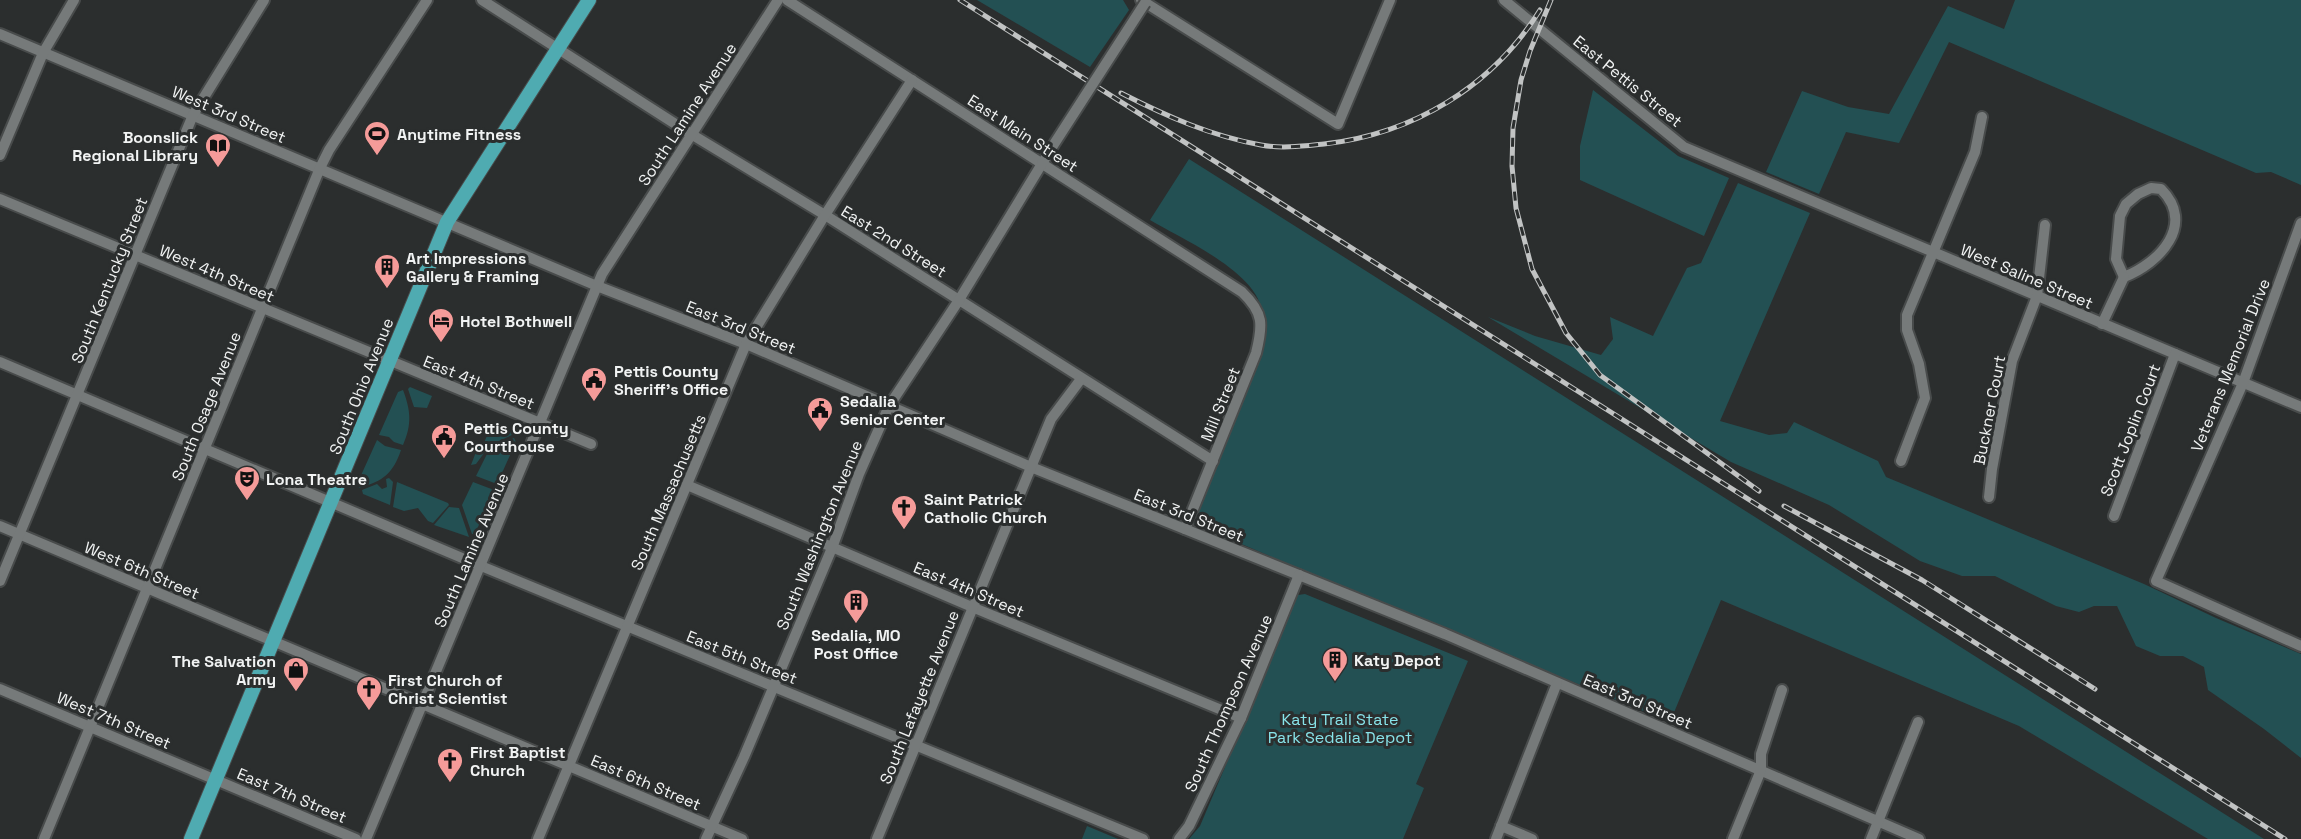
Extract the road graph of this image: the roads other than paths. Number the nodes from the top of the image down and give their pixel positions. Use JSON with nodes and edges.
{"nodes":[{"id":1,"x":74,"y":0,"type":"edge"},
{"id":2,"x":264,"y":0,"type":"edge"},
{"id":3,"x":427,"y":0,"type":"edge"},
{"id":4,"x":482,"y":0,"type":"edge"},
{"id":5,"x":590,"y":0,"type":"edge"},
{"id":6,"x":778,"y":0,"type":"edge"},
{"id":7,"x":787,"y":0,"type":"edge"},
{"id":8,"x":1390,"y":0,"type":"edge"},
{"id":9,"x":1504,"y":0,"type":"edge"},
{"id":10,"x":1144,"y":1,"type":"edge"},
{"id":11,"x":0,"y":34,"type":"edge"},
{"id":12,"x":558,"y":50,"type":"junction"},
{"id":13,"x":44,"y":53,"type":"junction"},
{"id":14,"x":912,"y":80,"type":"junction"},
{"id":15,"x":194,"y":115,"type":"junction"},
{"id":16,"x":1982,"y":117,"type":"dead end"},
{"id":17,"x":691,"y":134,"type":"junction"},
{"id":18,"x":0,"y":155,"type":"edge"},
{"id":19,"x":1045,"y":159,"type":"junction"},
{"id":20,"x":320,"y":168,"type":"junction"},
{"id":21,"x":1740,"y":172,"type":"joint"},
{"id":22,"x":0,"y":200,"type":"edge"},
{"id":23,"x":825,"y":215,"type":"junction"},
{"id":24,"x":447,"y":222,"type":"junction"},
{"id":25,"x":2301,"y":223,"type":"edge"},
{"id":26,"x":2044,"y":225,"type":"dead end"},
{"id":27,"x":1934,"y":252,"type":"junction"},
{"id":28,"x":135,"y":256,"type":"junction"},
{"id":29,"x":2124,"y":277,"type":"junction"},
{"id":30,"x":597,"y":286,"type":"junction"},
{"id":31,"x":1242,"y":291,"type":"joint"},
{"id":32,"x":2037,"y":296,"type":"junction"},
{"id":33,"x":959,"y":300,"type":"junction"},
{"id":34,"x":262,"y":308,"type":"junction"},
{"id":35,"x":2103,"y":324,"type":"junction"},
{"id":36,"x":746,"y":344,"type":"junction"},
{"id":37,"x":2175,"y":354,"type":"junction"},
{"id":38,"x":389,"y":360,"type":"junction"},
{"id":39,"x":0,"y":362,"type":"edge"},
{"id":40,"x":1081,"y":379,"type":"junction"},
{"id":41,"x":2243,"y":383,"type":"junction"},
{"id":42,"x":77,"y":394,"type":"junction"},
{"id":43,"x":889,"y":406,"type":"junction"},
{"id":44,"x":2301,"y":407,"type":"edge"},
{"id":45,"x":539,"y":423,"type":"junction"},
{"id":46,"x":591,"y":444,"type":"dead end"},
{"id":47,"x":205,"y":448,"type":"junction"},
{"id":48,"x":1213,"y":461,"type":"junction"},
{"id":49,"x":1901,"y":461,"type":"dead end"},
{"id":50,"x":1031,"y":467,"type":"junction"},
{"id":51,"x":687,"y":485,"type":"junction"},
{"id":52,"x":1989,"y":497,"type":"dead end"},
{"id":53,"x":331,"y":501,"type":"junction"},
{"id":54,"x":2114,"y":516,"type":"dead end"},
{"id":55,"x":0,"y":526,"type":"edge"},
{"id":56,"x":1185,"y":529,"type":"junction"},
{"id":57,"x":19,"y":534,"type":"junction"},
{"id":58,"x":832,"y":548,"type":"junction"},
{"id":59,"x":481,"y":566,"type":"junction"},
{"id":60,"x":1299,"y":575,"type":"junction"},
{"id":61,"x":0,"y":581,"type":"edge"},
{"id":62,"x":147,"y":588,"type":"junction"},
{"id":63,"x":972,"y":607,"type":"junction"},
{"id":64,"x":627,"y":626,"type":"junction"},
{"id":65,"x":273,"y":642,"type":"junction"},
{"id":66,"x":2300,"y":643,"type":"edge"},
{"id":67,"x":1557,"y":683,"type":"junction"},
{"id":68,"x":772,"y":686,"type":"junction"},
{"id":69,"x":0,"y":689,"type":"edge"},
{"id":70,"x":1782,"y":690,"type":"dead end"},
{"id":71,"x":423,"y":705,"type":"junction"},
{"id":72,"x":1240,"y":718,"type":"junction"},
{"id":73,"x":1918,"y":722,"type":"dead end"},
{"id":74,"x":90,"y":727,"type":"junction"},
{"id":75,"x":915,"y":745,"type":"junction"},
{"id":76,"x":568,"y":766,"type":"junction"},
{"id":77,"x":1761,"y":770,"type":"junction"},
{"id":78,"x":216,"y":780,"type":"junction"},
{"id":79,"x":1878,"y":821,"type":"junction"},
{"id":80,"x":711,"y":826,"type":"junction"},
{"id":81,"x":1501,"y":826,"type":"junction"},
{"id":82,"x":44,"y":839,"type":"edge"},
{"id":83,"x":191,"y":839,"type":"edge"},
{"id":84,"x":356,"y":839,"type":"edge"},
{"id":85,"x":366,"y":839,"type":"edge"},
{"id":86,"x":538,"y":839,"type":"edge"},
{"id":87,"x":706,"y":839,"type":"edge"},
{"id":88,"x":742,"y":839,"type":"edge"},
{"id":89,"x":877,"y":839,"type":"edge"},
{"id":90,"x":1143,"y":839,"type":"edge"},
{"id":91,"x":1179,"y":839,"type":"edge"},
{"id":92,"x":1496,"y":839,"type":"edge"},
{"id":93,"x":1532,"y":839,"type":"edge"},
{"id":94,"x":1733,"y":839,"type":"edge"},
{"id":95,"x":1871,"y":839,"type":"edge"},
{"id":96,"x":1919,"y":839,"type":"edge"}],
"edges":[{"from":1,"to":13,"type":"street"},
{"from":2,"to":15,"type":"street","name":"South Kentucky Street"},
{"from":3,"to":20,"type":"street","name":"South Osage Avenue"},
{"from":4,"to":12,"type":"street","name":"East 2nd Street"},
{"from":5,"to":12,"type":"main road","name":"South Ohio Avenue"},
{"from":6,"to":17,"type":"street","name":"South Lamine Avenue"},
{"from":7,"to":14,"type":"street","name":"East Main Street"},
{"from":8,"to":10,"type":"street"},
{"from":9,"to":21,"type":"street","name":"East Pettis Street"},
{"from":10,"to":19,"type":"street","name":"South Washington Avenue","bridge":true},
{"from":11,"to":13,"type":"street","name":"West 3rd Street"},
{"from":12,"to":17,"type":"street","name":"East 2nd Street"},
{"from":12,"to":24,"type":"main road","name":"South Ohio Avenue"},
{"from":13,"to":15,"type":"street","name":"West 3rd Street"},
{"from":13,"to":18,"type":"street"},
{"from":14,"to":19,"type":"street","name":"East Main Street"},
{"from":14,"to":23,"type":"street","name":"South Massachusetts"},
{"from":15,"to":20,"type":"street","name":"West 3rd Street"},
{"from":15,"to":28,"type":"street","name":"South Kentucky Street"},
{"from":16,"to":27,"type":"street"},
{"from":17,"to":23,"type":"street","name":"East 2nd Street"},
{"from":17,"to":30,"type":"street","name":"South Lamine Avenue"},
{"from":19,"to":31,"type":"street","name":"East Main Street"},
{"from":19,"to":33,"type":"street","name":"South Washington Avenue"},
{"from":20,"to":24,"type":"street","name":"West 3rd Street"},
{"from":20,"to":34,"type":"street","name":"South Osage Avenue"},
{"from":21,"to":27,"type":"street","name":"West Saline Street"},
{"from":22,"to":28,"type":"street","name":"West 4th Street"},
{"from":23,"to":33,"type":"street","name":"East 2nd Street"},
{"from":23,"to":36,"type":"street","name":"South Massachusetts"},
{"from":24,"to":30,"type":"street","name":"East 3rd Street"},
{"from":24,"to":38,"type":"main road","name":"South Ohio Avenue"},
{"from":25,"to":41,"type":"street","name":"Veterans Memorial Drive"},
{"from":26,"to":32,"type":"street","name":"Buckner Court"},
{"from":27,"to":32,"type":"street","name":"West Saline Street"},
{"from":27,"to":49,"type":"street"},
{"from":28,"to":34,"type":"street","name":"West 4th Street"},
{"from":28,"to":42,"type":"street","name":"South Kentucky Street"},
{"from":29,"to":29,"type":"street"},
{"from":29,"to":35,"type":"street"},
{"from":30,"to":36,"type":"street","name":"East 3rd Street"},
{"from":30,"to":45,"type":"street","name":"South Lamine Avenue"},
{"from":31,"to":48,"type":"street","name":"Mill Street"},
{"from":32,"to":35,"type":"street","name":"West Saline Street"},
{"from":32,"to":52,"type":"street","name":"Buckner Court"},
{"from":33,"to":40,"type":"street","name":"East 2nd Street"},
{"from":33,"to":43,"type":"street","name":"South Washington Avenue"},
{"from":34,"to":38,"type":"street","name":"West 4th Street"},
{"from":34,"to":47,"type":"street","name":"South Osage Avenue"},
{"from":35,"to":37,"type":"street","name":"West Saline Street"},
{"from":36,"to":43,"type":"street","name":"East 3rd Street"},
{"from":36,"to":51,"type":"street","name":"South Massachusetts"},
{"from":37,"to":41,"type":"street","name":"West Saline Street"},
{"from":37,"to":54,"type":"street","name":"Scott Joplin Court"},
{"from":38,"to":45,"type":"street","name":"East 4th Street"},
{"from":38,"to":53,"type":"main road","name":"South Ohio Avenue"},
{"from":39,"to":42,"type":"street","name":"East 5th Street"},
{"from":40,"to":48,"type":"street","name":"East 2nd Street"},
{"from":40,"to":50,"type":"street","name":"South Lafayette Avenue"},
{"from":41,"to":44,"type":"street","name":"West Saline Street"},
{"from":41,"to":66,"type":"street","name":"Veterans Memorial Drive"},
{"from":42,"to":47,"type":"street","name":"East 5th Street"},
{"from":42,"to":57,"type":"street","name":"South Kentucky Street"},
{"from":43,"to":50,"type":"street","name":"East 3rd Street"},
{"from":43,"to":58,"type":"street","name":"South Washington Avenue"},
{"from":45,"to":46,"type":"street","name":"East 4th Street"},
{"from":45,"to":59,"type":"street","name":"South Lamine Avenue"},
{"from":47,"to":53,"type":"street","name":"East 5th Street"},
{"from":47,"to":62,"type":"street","name":"South Osage Avenue"},
{"from":48,"to":56,"type":"street","name":"Mill Street"},
{"from":50,"to":56,"type":"street","name":"East 3rd Street"},
{"from":50,"to":63,"type":"street","name":"South Lafayette Avenue"},
{"from":51,"to":58,"type":"street","name":"East 4th Street"},
{"from":51,"to":64,"type":"street","name":"South Massachusetts"},
{"from":53,"to":59,"type":"street","name":"East 5th Street"},
{"from":53,"to":65,"type":"main road","name":"South Ohio Avenue"},
{"from":55,"to":57,"type":"street","name":"West 6th Street"},
{"from":56,"to":60,"type":"street","name":"East 3rd Street"},
{"from":57,"to":61,"type":"street","name":"South Kentucky Street"},
{"from":57,"to":62,"type":"street","name":"West 6th Street"},
{"from":58,"to":63,"type":"street","name":"East 4th Street"},
{"from":58,"to":68,"type":"street","name":"South Washington Avenue"},
{"from":59,"to":64,"type":"street","name":"East 5th Street"},
{"from":59,"to":71,"type":"street","name":"South Lamine Avenue"},
{"from":60,"to":67,"type":"street","name":"East 3rd Street"},
{"from":60,"to":72,"type":"street","name":"South Thompson Avenue"},
{"from":62,"to":65,"type":"street","name":"West 6th Street"},
{"from":62,"to":74,"type":"street","name":"South Osage Avenue"},
{"from":63,"to":72,"type":"street","name":"East 4th Street"},
{"from":63,"to":75,"type":"street","name":"South Lafayette Avenue"},
{"from":64,"to":68,"type":"street","name":"East 5th Street"},
{"from":64,"to":76,"type":"street","name":"South Massachusetts"},
{"from":65,"to":71,"type":"street","name":"East 6th Street"},
{"from":65,"to":78,"type":"main road","name":"South Ohio Avenue"},
{"from":67,"to":77,"type":"street","name":"East 3rd Street"},
{"from":67,"to":81,"type":"street"},
{"from":68,"to":75,"type":"street","name":"East 5th Street"},
{"from":68,"to":80,"type":"street","name":"South Washington Avenue"},
{"from":69,"to":74,"type":"street","name":"West 7th Street"},
{"from":70,"to":77,"type":"street"},
{"from":71,"to":76,"type":"street","name":"East 6th Street"},
{"from":71,"to":85,"type":"street","name":"South Lamine Avenue"},
{"from":72,"to":91,"type":"street","name":"South Thompson Avenue"},
{"from":73,"to":79,"type":"street"},
{"from":74,"to":78,"type":"street","name":"West 7th Street"},
{"from":74,"to":82,"type":"street","name":"South Osage Avenue"},
{"from":75,"to":89,"type":"street","name":"South Lafayette Avenue"},
{"from":75,"to":90,"type":"street","name":"East 5th Street"},
{"from":76,"to":80,"type":"street","name":"East 6th Street"},
{"from":76,"to":86,"type":"street","name":"South Massachusetts"},
{"from":77,"to":79,"type":"street","name":"East 3rd Street"},
{"from":77,"to":94,"type":"street"},
{"from":78,"to":83,"type":"main road","name":"South Ohio Avenue"},
{"from":78,"to":84,"type":"street","name":"East 7th Street"},
{"from":79,"to":95,"type":"street"},
{"from":79,"to":96,"type":"street","name":"East 3rd Street"},
{"from":80,"to":87,"type":"street","name":"South Washington Avenue"},
{"from":80,"to":88,"type":"street","name":"East 6th Street"},
{"from":81,"to":92,"type":"street"},
{"from":81,"to":93,"type":"street"}]}
